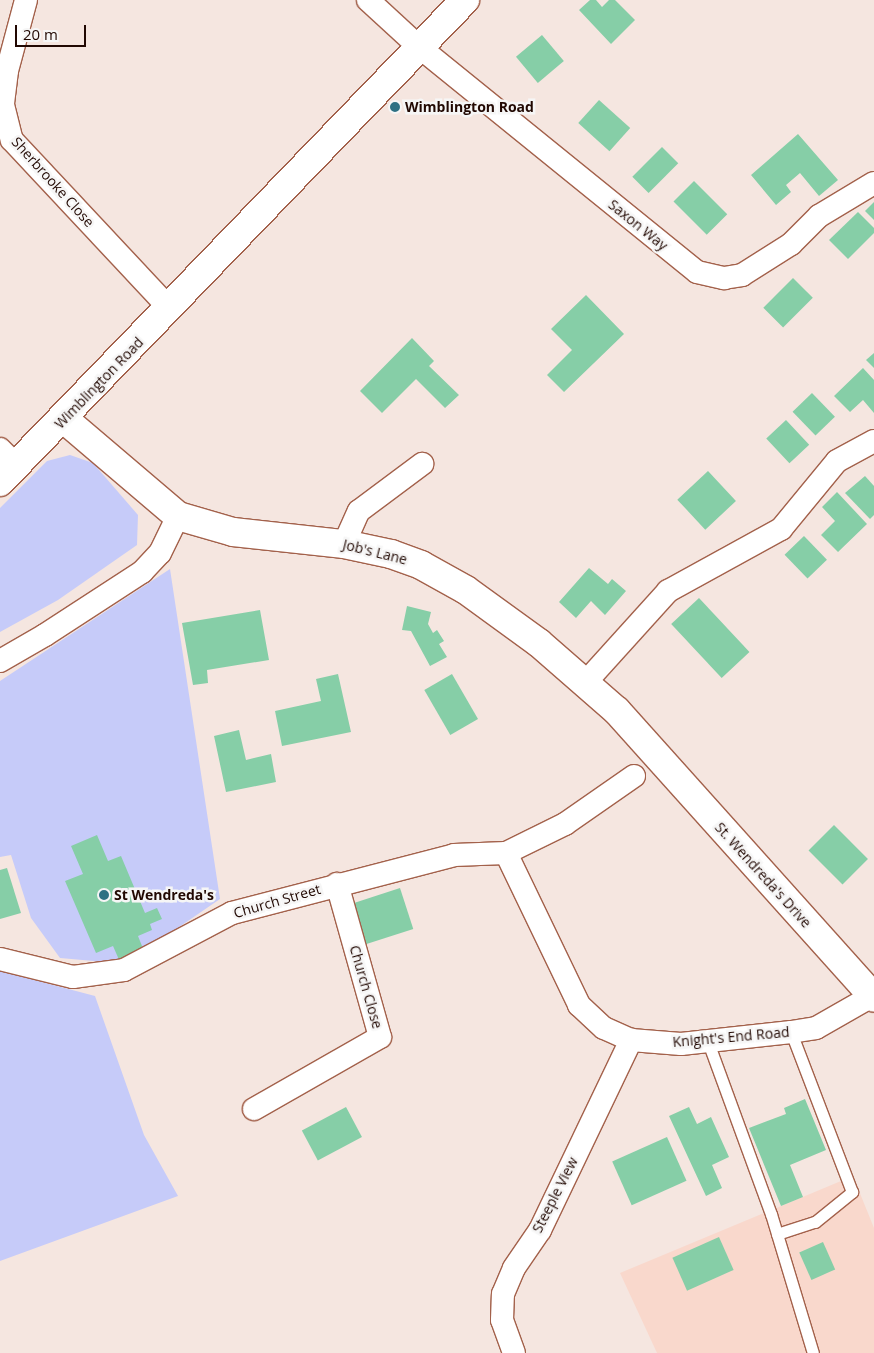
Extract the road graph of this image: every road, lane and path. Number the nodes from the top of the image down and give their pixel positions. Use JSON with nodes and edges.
{"nodes":[{"id":1,"x":26,"y":0,"type":"edge"},
{"id":2,"x":368,"y":0,"type":"edge"},
{"id":3,"x":465,"y":0,"type":"edge"},
{"id":4,"x":418,"y":46,"type":"junction"},
{"id":5,"x":874,"y":183,"type":"edge"},
{"id":6,"x":170,"y":309,"type":"junction"},
{"id":7,"x":64,"y":419,"type":"junction"},
{"id":8,"x":874,"y":441,"type":"edge"},
{"id":9,"x":422,"y":464,"type":"dead end"},
{"id":10,"x":6,"y":466,"type":"edge"},
{"id":11,"x":178,"y":516,"type":"junction"},
{"id":12,"x":344,"y":544,"type":"junction"},
{"id":13,"x":0,"y":661,"type":"edge"},
{"id":14,"x":585,"y":683,"type":"junction"},
{"id":15,"x":656,"y":752,"type":"joint"},
{"id":16,"x":634,"y":776,"type":"dead end"},
{"id":17,"x":506,"y":853,"type":"junction"},
{"id":18,"x":337,"y":884,"type":"junction"},
{"id":19,"x":0,"y":959,"type":"edge"},
{"id":20,"x":873,"y":997,"type":"edge"},
{"id":21,"x":791,"y":1032,"type":"junction"},
{"id":22,"x":632,"y":1040,"type":"junction"},
{"id":23,"x":708,"y":1042,"type":"junction"},
{"id":24,"x":254,"y":1109,"type":"dead end"},
{"id":25,"x":777,"y":1234,"type":"junction"},
{"id":26,"x":514,"y":1353,"type":"edge"},
{"id":27,"x":813,"y":1353,"type":"edge"}],
"edges":[{"from":1,"to":6,"type":"street","name":"Sherbrooke Close"},
{"from":2,"to":4,"type":"street","name":"Saxon Way"},
{"from":3,"to":4,"type":"street","name":"Wimblington Road"},
{"from":4,"to":5,"type":"street","name":"Saxon Way"},
{"from":4,"to":6,"type":"street","name":"Wimblington Road"},
{"from":6,"to":7,"type":"street","name":"Wimblington Road"},
{"from":7,"to":10,"type":"street","name":"Wimblington Road"},
{"from":7,"to":11,"type":"street","name":"Job's Lane"},
{"from":8,"to":14,"type":"street"},
{"from":9,"to":12,"type":"street"},
{"from":11,"to":12,"type":"street","name":"Job's Lane"},
{"from":11,"to":13,"type":"street"},
{"from":12,"to":14,"type":"street","name":"Job's Lane"},
{"from":14,"to":15,"type":"street","name":"Job's Lane"},
{"from":15,"to":20,"type":"street","name":"St. Wendreda's Drive"},
{"from":16,"to":17,"type":"street"},
{"from":17,"to":18,"type":"street","name":"Church Street"},
{"from":17,"to":22,"type":"street","name":"Knight's End Road"},
{"from":18,"to":19,"type":"street","name":"Church Street"},
{"from":18,"to":24,"type":"street","name":"Church Close"},
{"from":20,"to":21,"type":"street","name":"Knight's End Road"},
{"from":21,"to":23,"type":"street","name":"Knight's End Road"},
{"from":21,"to":25,"type":"lane"},
{"from":22,"to":23,"type":"street","name":"Knight's End Road"},
{"from":22,"to":26,"type":"street","name":"Steeple View"},
{"from":23,"to":25,"type":"lane"},
{"from":25,"to":27,"type":"lane"}]}
